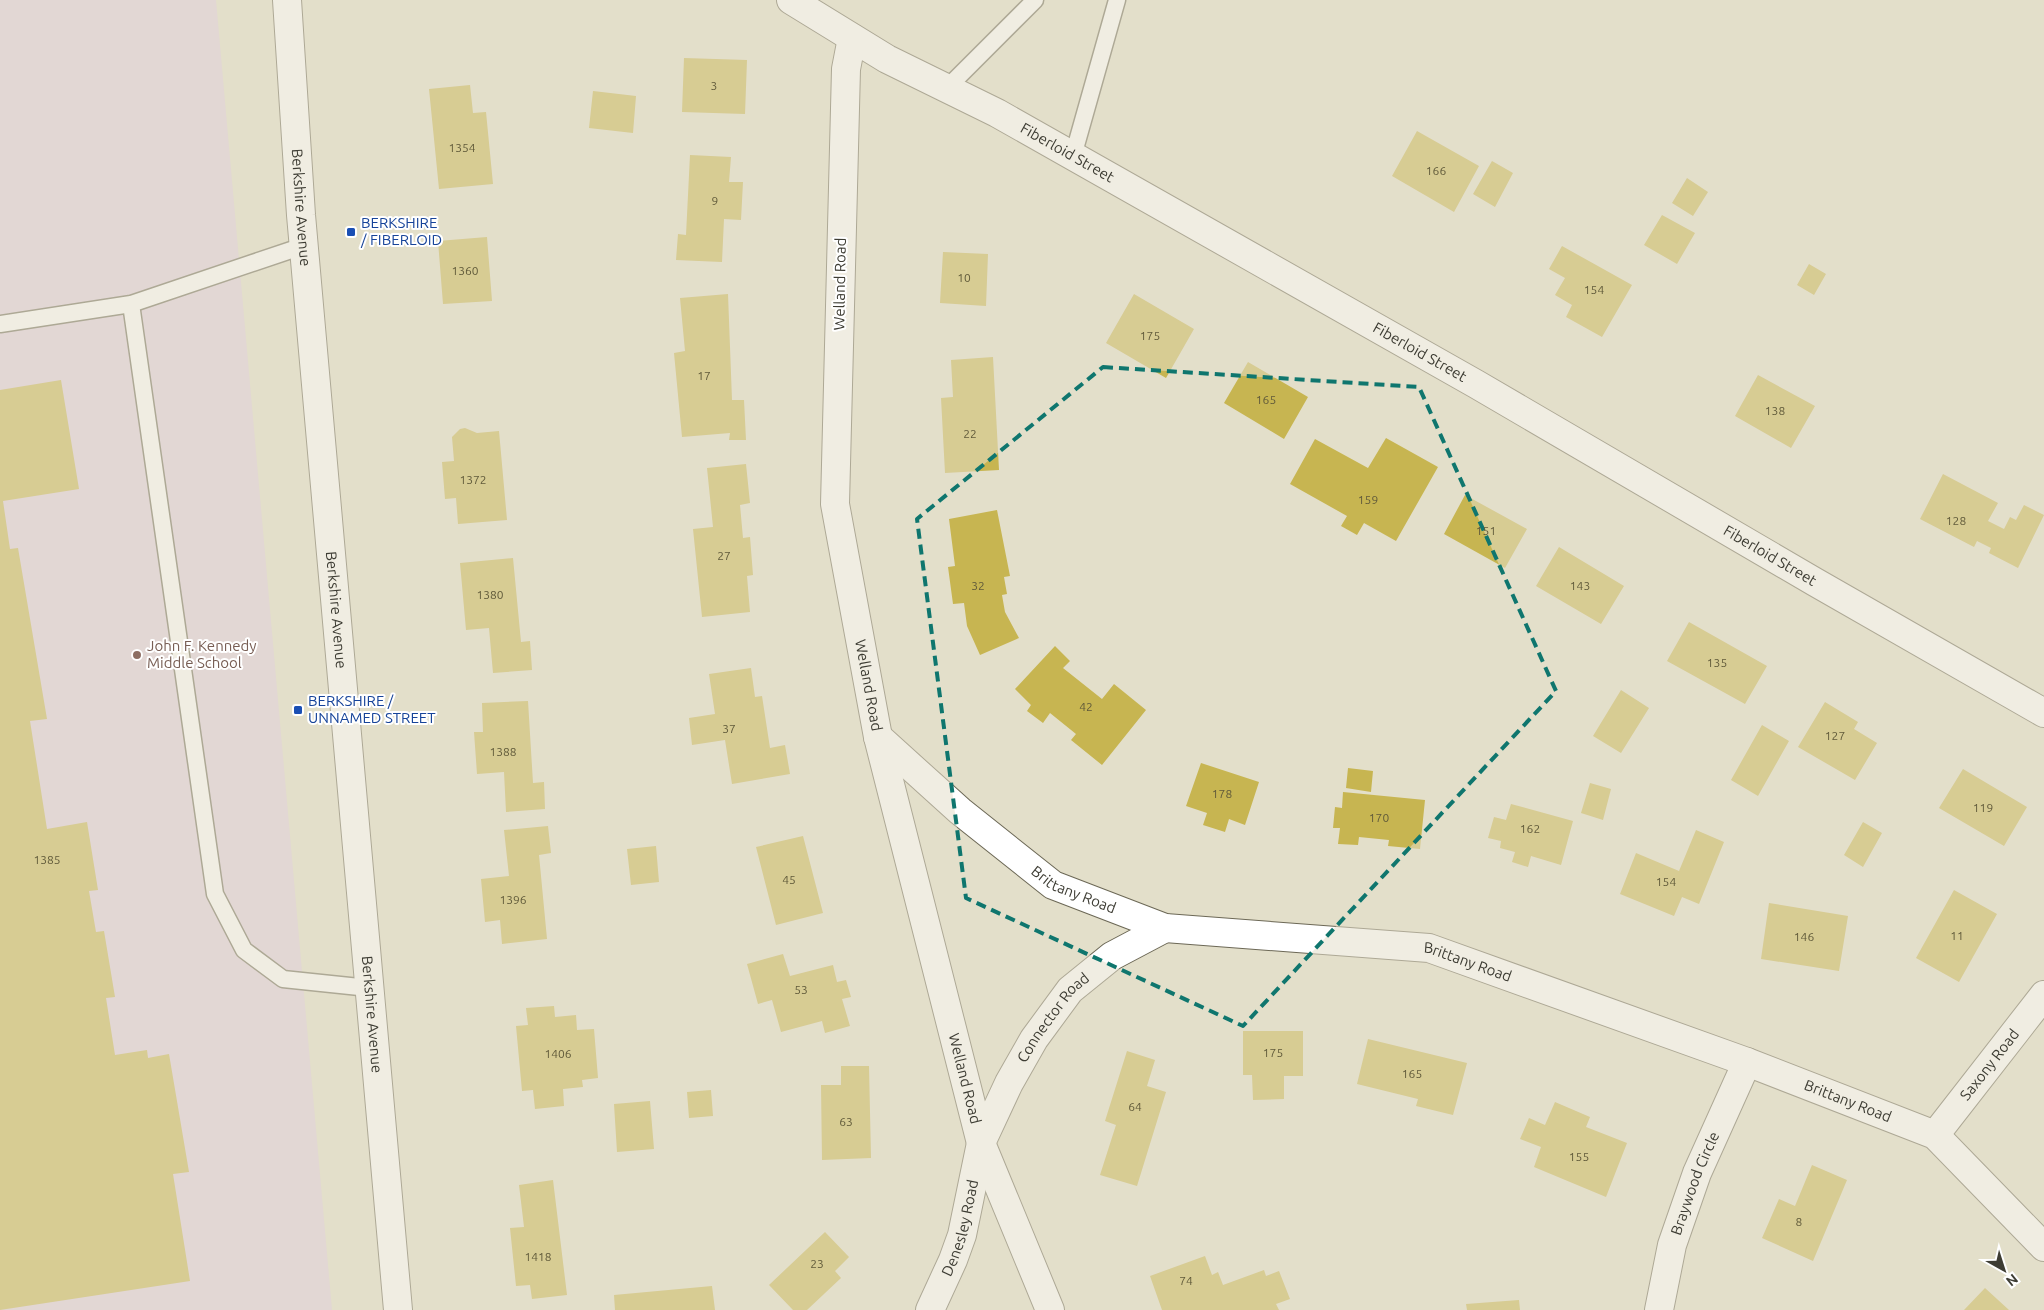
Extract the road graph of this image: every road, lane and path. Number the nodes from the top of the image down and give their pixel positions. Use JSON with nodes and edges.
{"nodes":[{"id":1,"x":287,"y":0,"type":"edge"},
{"id":2,"x":791,"y":0,"type":"edge"},
{"id":3,"x":1035,"y":0,"type":"edge"},
{"id":4,"x":1118,"y":0,"type":"edge"},
{"id":5,"x":852,"y":38,"type":"junction"},
{"id":6,"x":947,"y":88,"type":"junction"},
{"id":7,"x":1073,"y":156,"type":"junction"},
{"id":8,"x":303,"y":246,"type":"junction"},
{"id":9,"x":131,"y":304,"type":"junction"},
{"id":10,"x":0,"y":324,"type":"edge"},
{"id":11,"x":2044,"y":713,"type":"edge"},
{"id":12,"x":878,"y":737,"type":"junction"},
{"id":13,"x":1165,"y":928,"type":"junction"},
{"id":14,"x":369,"y":988,"type":"junction"},
{"id":15,"x":2044,"y":995,"type":"edge"},
{"id":16,"x":1747,"y":1062,"type":"junction"},
{"id":17,"x":1934,"y":1135,"type":"junction"},
{"id":18,"x":981,"y":1143,"type":"junction"},
{"id":19,"x":2044,"y":1247,"type":"edge"},
{"id":20,"x":398,"y":1310,"type":"edge"},
{"id":21,"x":930,"y":1310,"type":"edge"},
{"id":22,"x":1050,"y":1310,"type":"edge"},
{"id":23,"x":1659,"y":1310,"type":"edge"}],
"edges":[{"from":1,"to":8,"type":"street","name":"Berkshire Avenue"},
{"from":2,"to":5,"type":"street","name":"Fiberloid Street"},
{"from":3,"to":6,"type":"lane"},
{"from":4,"to":7,"type":"lane"},
{"from":5,"to":6,"type":"street","name":"Fiberloid Street"},
{"from":5,"to":12,"type":"street","name":"Welland Road"},
{"from":6,"to":7,"type":"street","name":"Fiberloid Street"},
{"from":7,"to":11,"type":"street","name":"Fiberloid Street"},
{"from":8,"to":9,"type":"lane"},
{"from":8,"to":14,"type":"street","name":"Berkshire Avenue"},
{"from":9,"to":10,"type":"lane"},
{"from":9,"to":14,"type":"lane"},
{"from":12,"to":13,"type":"street","name":"Brittany Road"},
{"from":12,"to":18,"type":"street","name":"Welland Road"},
{"from":13,"to":16,"type":"street","name":"Brittany Road"},
{"from":13,"to":18,"type":"street","name":"Connector Road"},
{"from":14,"to":20,"type":"street","name":"Berkshire Avenue"},
{"from":15,"to":17,"type":"street","name":"Saxony Road"},
{"from":16,"to":17,"type":"street","name":"Brittany Road"},
{"from":16,"to":23,"type":"street","name":"Braywood Circle"},
{"from":17,"to":19,"type":"street","name":"Brittany Road"},
{"from":18,"to":21,"type":"street","name":"Denesley Road"},
{"from":18,"to":22,"type":"street","name":"Welland Road"}]}
